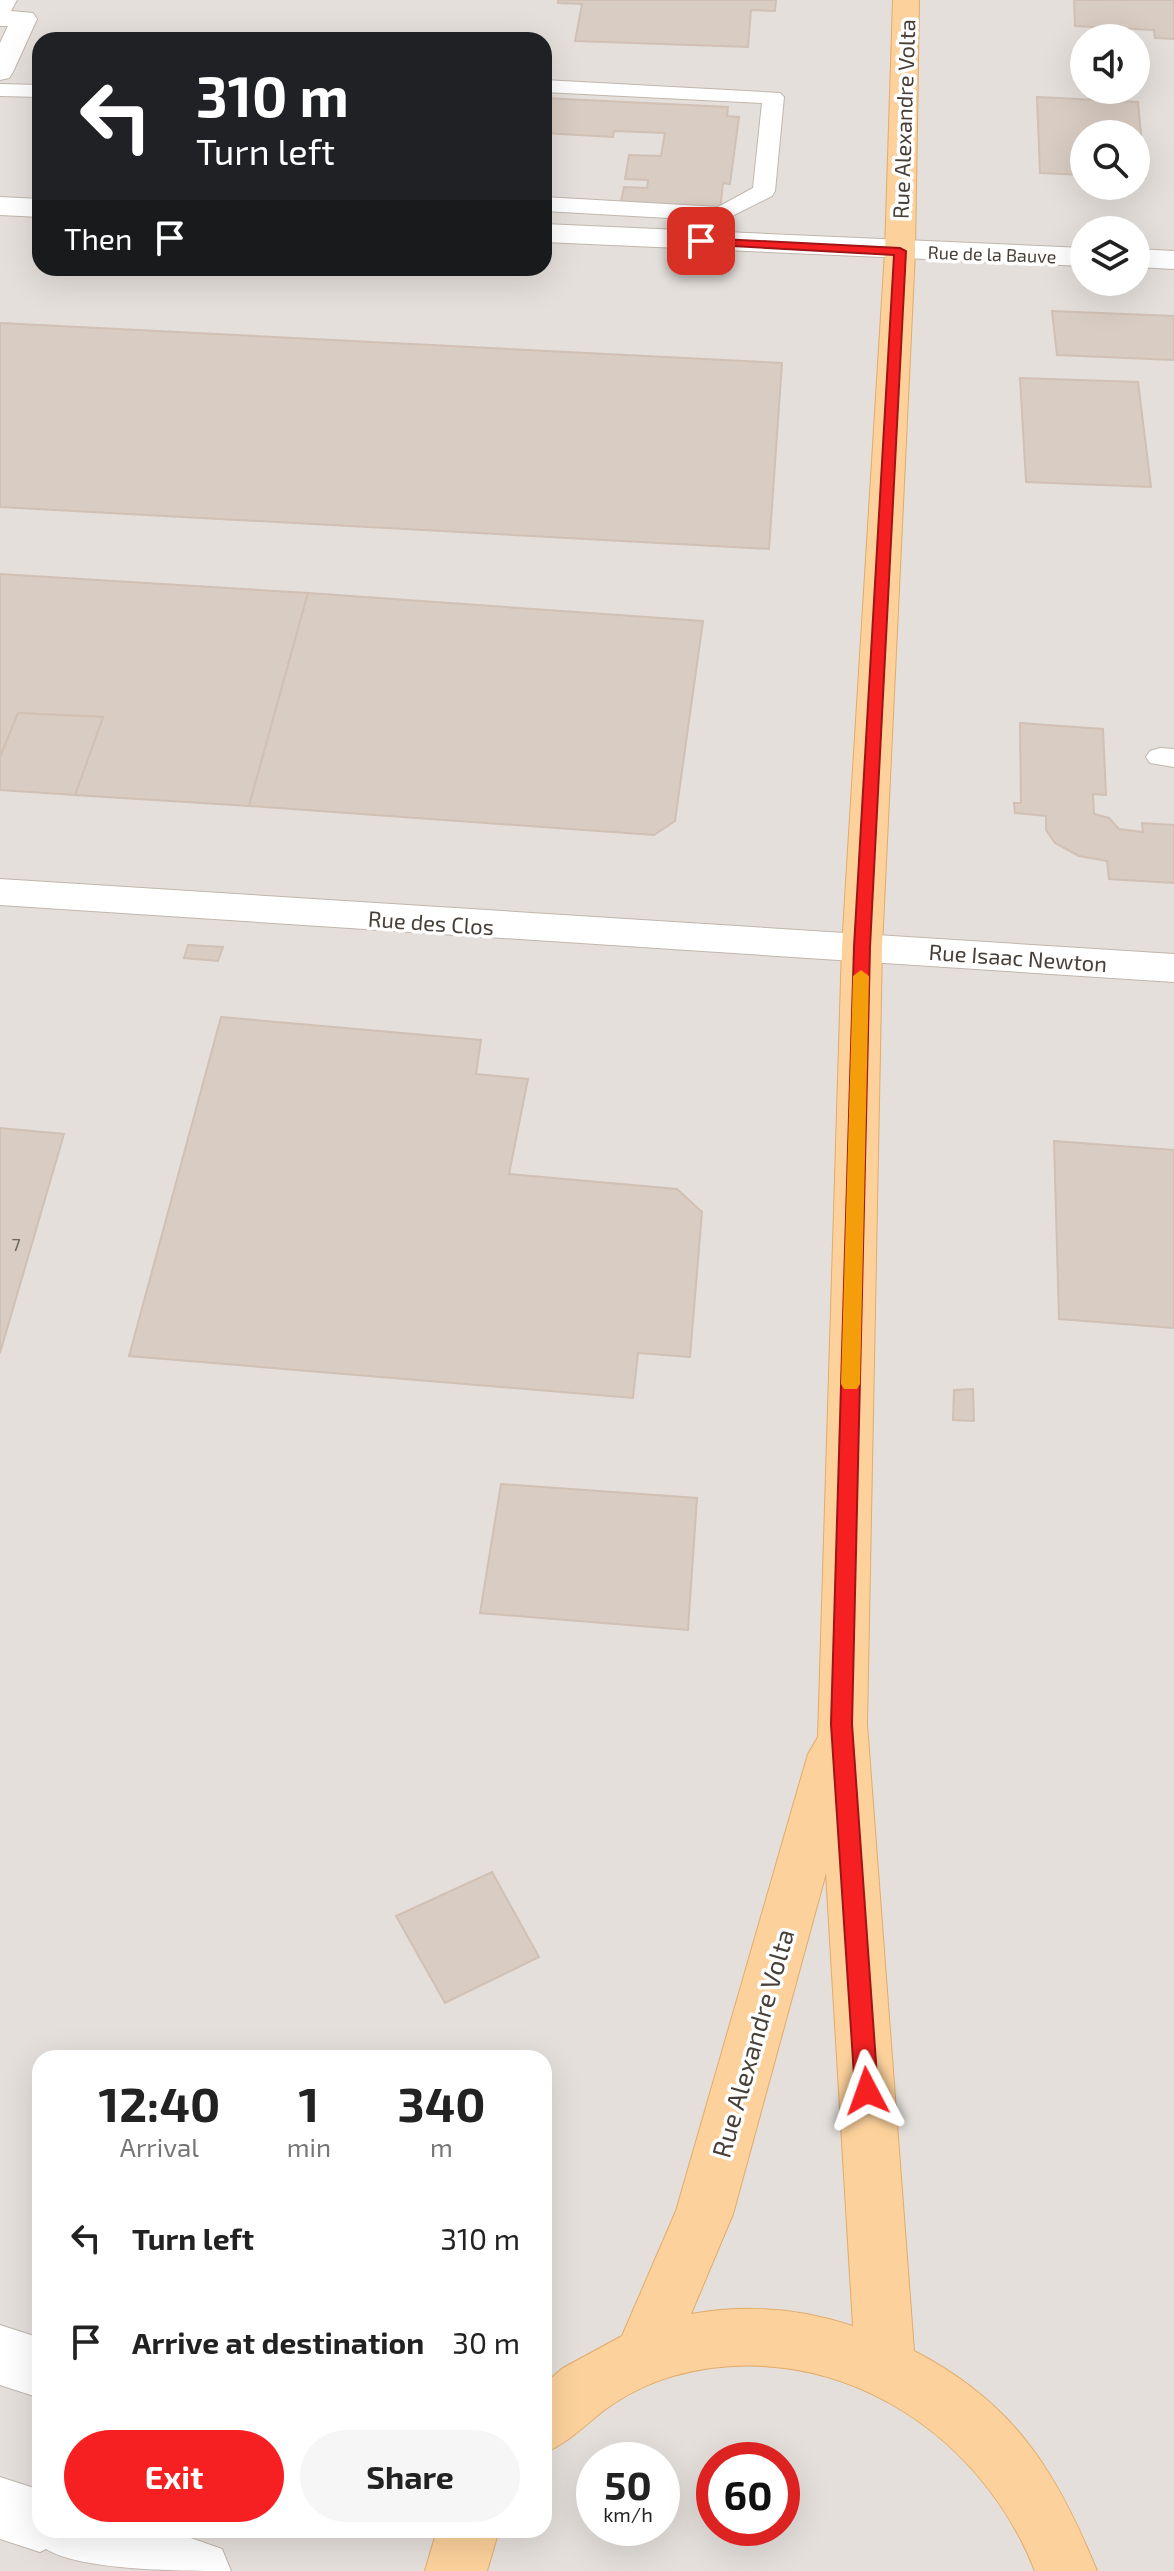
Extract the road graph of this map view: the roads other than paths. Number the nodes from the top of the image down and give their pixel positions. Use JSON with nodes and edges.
{"nodes":[{"id":1,"x":7,"y":0,"type":"edge"},
{"id":2,"x":906,"y":0,"type":"edge"},
{"id":3,"x":0,"y":16,"type":"edge"},
{"id":4,"x":0,"y":72,"type":"edge"},
{"id":5,"x":552,"y":86,"type":"edge"},
{"id":6,"x":0,"y":90,"type":"edge"},
{"id":7,"x":32,"y":91,"type":"edge"},
{"id":8,"x":552,"y":204,"type":"edge"},
{"id":9,"x":0,"y":206,"type":"edge"},
{"id":10,"x":32,"y":208,"type":"edge"},
{"id":11,"x":552,"y":233,"type":"edge"},
{"id":12,"x":900,"y":251,"type":"junction"},
{"id":13,"x":1070,"y":257,"type":"edge"},
{"id":14,"x":1150,"y":259,"type":"edge"},
{"id":15,"x":1174,"y":260,"type":"edge"},
{"id":16,"x":0,"y":892,"type":"edge"},
{"id":17,"x":862,"y":947,"type":"junction"},
{"id":18,"x":1174,"y":968,"type":"edge"},
{"id":19,"x":842,"y":1724,"type":"junction"},
{"id":20,"x":644,"y":2354,"type":"junction"},
{"id":21,"x":0,"y":2355,"type":"edge"},
{"id":22,"x":32,"y":2365,"type":"edge"},
{"id":23,"x":885,"y":2365,"type":"junction"},
{"id":24,"x":552,"y":2415,"type":"edge"},
{"id":25,"x":0,"y":2508,"type":"edge"},
{"id":26,"x":32,"y":2518,"type":"edge"},
{"id":27,"x":95,"y":2538,"type":"edge"},
{"id":28,"x":466,"y":2538,"type":"edge"},
{"id":29,"x":200,"y":2571,"type":"edge"},
{"id":30,"x":456,"y":2571,"type":"edge"},
{"id":31,"x":1066,"y":2571,"type":"edge"}],
"edges":[{"from":1,"to":3,"type":"lane"},
{"from":2,"to":12,"type":"main road","name":"Rue Alexandre Volta"},
{"from":3,"to":4,"type":"street"},
{"from":5,"to":8,"type":"lane"},
{"from":6,"to":7,"type":"lane"},
{"from":9,"to":10,"type":"street"},
{"from":11,"to":12,"type":"street","name":"Rue de la Bauve"},
{"from":12,"to":13,"type":"street","name":"Rue de la Bauve"},
{"from":12,"to":17,"type":"main road","name":"Rue Alexandre Volta"},
{"from":14,"to":15,"type":"street"},
{"from":16,"to":17,"type":"street","name":"Rue des Clos"},
{"from":17,"to":18,"type":"street","name":"Rue Isaac Newton"},
{"from":17,"to":19,"type":"main road","name":"Rue Alexandre Volta"},
{"from":19,"to":20,"type":"main road","name":"Rue Alexandre Volta"},
{"from":19,"to":23,"type":"main road","name":"Rue Alexandre Volta"},
{"from":20,"to":23,"type":"main road"},
{"from":20,"to":24,"type":"main road"},
{"from":21,"to":22,"type":"street"},
{"from":23,"to":31,"type":"main road"},
{"from":25,"to":26,"type":"street"},
{"from":27,"to":29,"type":"street"},
{"from":28,"to":30,"type":"main road"}]}
